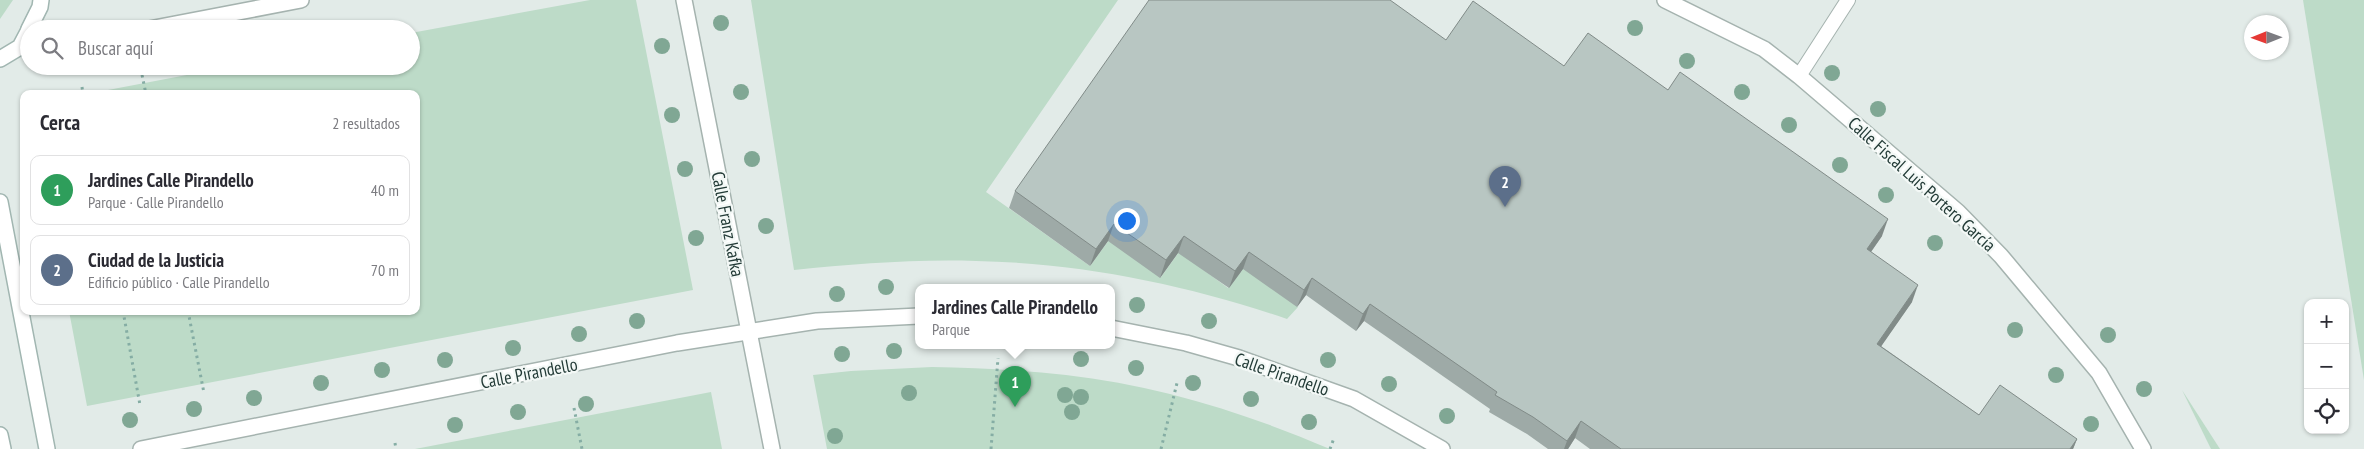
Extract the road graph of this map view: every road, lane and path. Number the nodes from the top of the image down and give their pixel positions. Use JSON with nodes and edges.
{"nodes":[{"id":1,"x":41,"y":0,"type":"edge"},
{"id":2,"x":301,"y":0,"type":"edge"},
{"id":3,"x":684,"y":0,"type":"edge"},
{"id":4,"x":1665,"y":0,"type":"edge"},
{"id":5,"x":1848,"y":0,"type":"edge"},
{"id":6,"x":34,"y":20,"type":"edge"},
{"id":7,"x":196,"y":20,"type":"edge"},
{"id":8,"x":20,"y":47,"type":"edge"},
{"id":9,"x":0,"y":59,"type":"edge"},
{"id":10,"x":142,"y":75,"type":"dead end"},
{"id":11,"x":1799,"y":76,"type":"junction"},
{"id":12,"x":82,"y":87,"type":"dead end"},
{"id":13,"x":82,"y":90,"type":"edge"},
{"id":14,"x":145,"y":90,"type":"edge"},
{"id":15,"x":0,"y":202,"type":"edge"},
{"id":16,"x":20,"y":307,"type":"edge"},
{"id":17,"x":22,"y":315,"type":"edge"},
{"id":18,"x":124,"y":315,"type":"edge"},
{"id":19,"x":189,"y":315,"type":"edge"},
{"id":20,"x":915,"y":316,"type":"edge"},
{"id":21,"x":1115,"y":329,"type":"edge"},
{"id":22,"x":748,"y":332,"type":"junction"},
{"id":23,"x":998,"y":358,"type":"dead end"},
{"id":24,"x":1177,"y":382,"type":"dead end"},
{"id":25,"x":204,"y":393,"type":"dead end"},
{"id":26,"x":140,"y":405,"type":"dead end"},
{"id":27,"x":574,"y":408,"type":"dead end"},
{"id":28,"x":0,"y":435,"type":"edge"},
{"id":29,"x":1334,"y":438,"type":"dead end"},
{"id":30,"x":395,"y":443,"type":"dead end"},
{"id":31,"x":3,"y":449,"type":"edge"},
{"id":32,"x":47,"y":449,"type":"edge"},
{"id":33,"x":141,"y":449,"type":"edge"},
{"id":34,"x":396,"y":449,"type":"edge"},
{"id":35,"x":582,"y":449,"type":"edge"},
{"id":36,"x":772,"y":449,"type":"edge"},
{"id":37,"x":990,"y":449,"type":"edge"},
{"id":38,"x":1161,"y":449,"type":"edge"},
{"id":39,"x":1330,"y":449,"type":"edge"},
{"id":40,"x":1442,"y":449,"type":"edge"},
{"id":41,"x":2143,"y":449,"type":"edge"}],
"edges":[{"from":1,"to":6,"type":"street"},
{"from":2,"to":7,"type":"street"},
{"from":3,"to":22,"type":"street","name":"Calle Franz Kafka"},
{"from":4,"to":11,"type":"street","name":"Calle Fiscal Luis Portero García"},
{"from":5,"to":11,"type":"lane"},
{"from":8,"to":9,"type":"street"},
{"from":10,"to":14,"type":"path"},
{"from":11,"to":41,"type":"street","name":"Calle Fiscal Luis Portero García"},
{"from":12,"to":13,"type":"path"},
{"from":15,"to":16,"type":"street"},
{"from":17,"to":32,"type":"street"},
{"from":18,"to":26,"type":"path"},
{"from":19,"to":25,"type":"path"},
{"from":20,"to":22,"type":"street","name":"Calle Pirandello"},
{"from":21,"to":40,"type":"street","name":"Calle Pirandello"},
{"from":22,"to":33,"type":"street","name":"Calle Pirandello"},
{"from":22,"to":36,"type":"street","name":"Calle Franz Kafka"},
{"from":23,"to":37,"type":"path"},
{"from":24,"to":38,"type":"path"},
{"from":27,"to":35,"type":"path"},
{"from":28,"to":31,"type":"street"},
{"from":29,"to":39,"type":"path"},
{"from":30,"to":34,"type":"path"}]}
